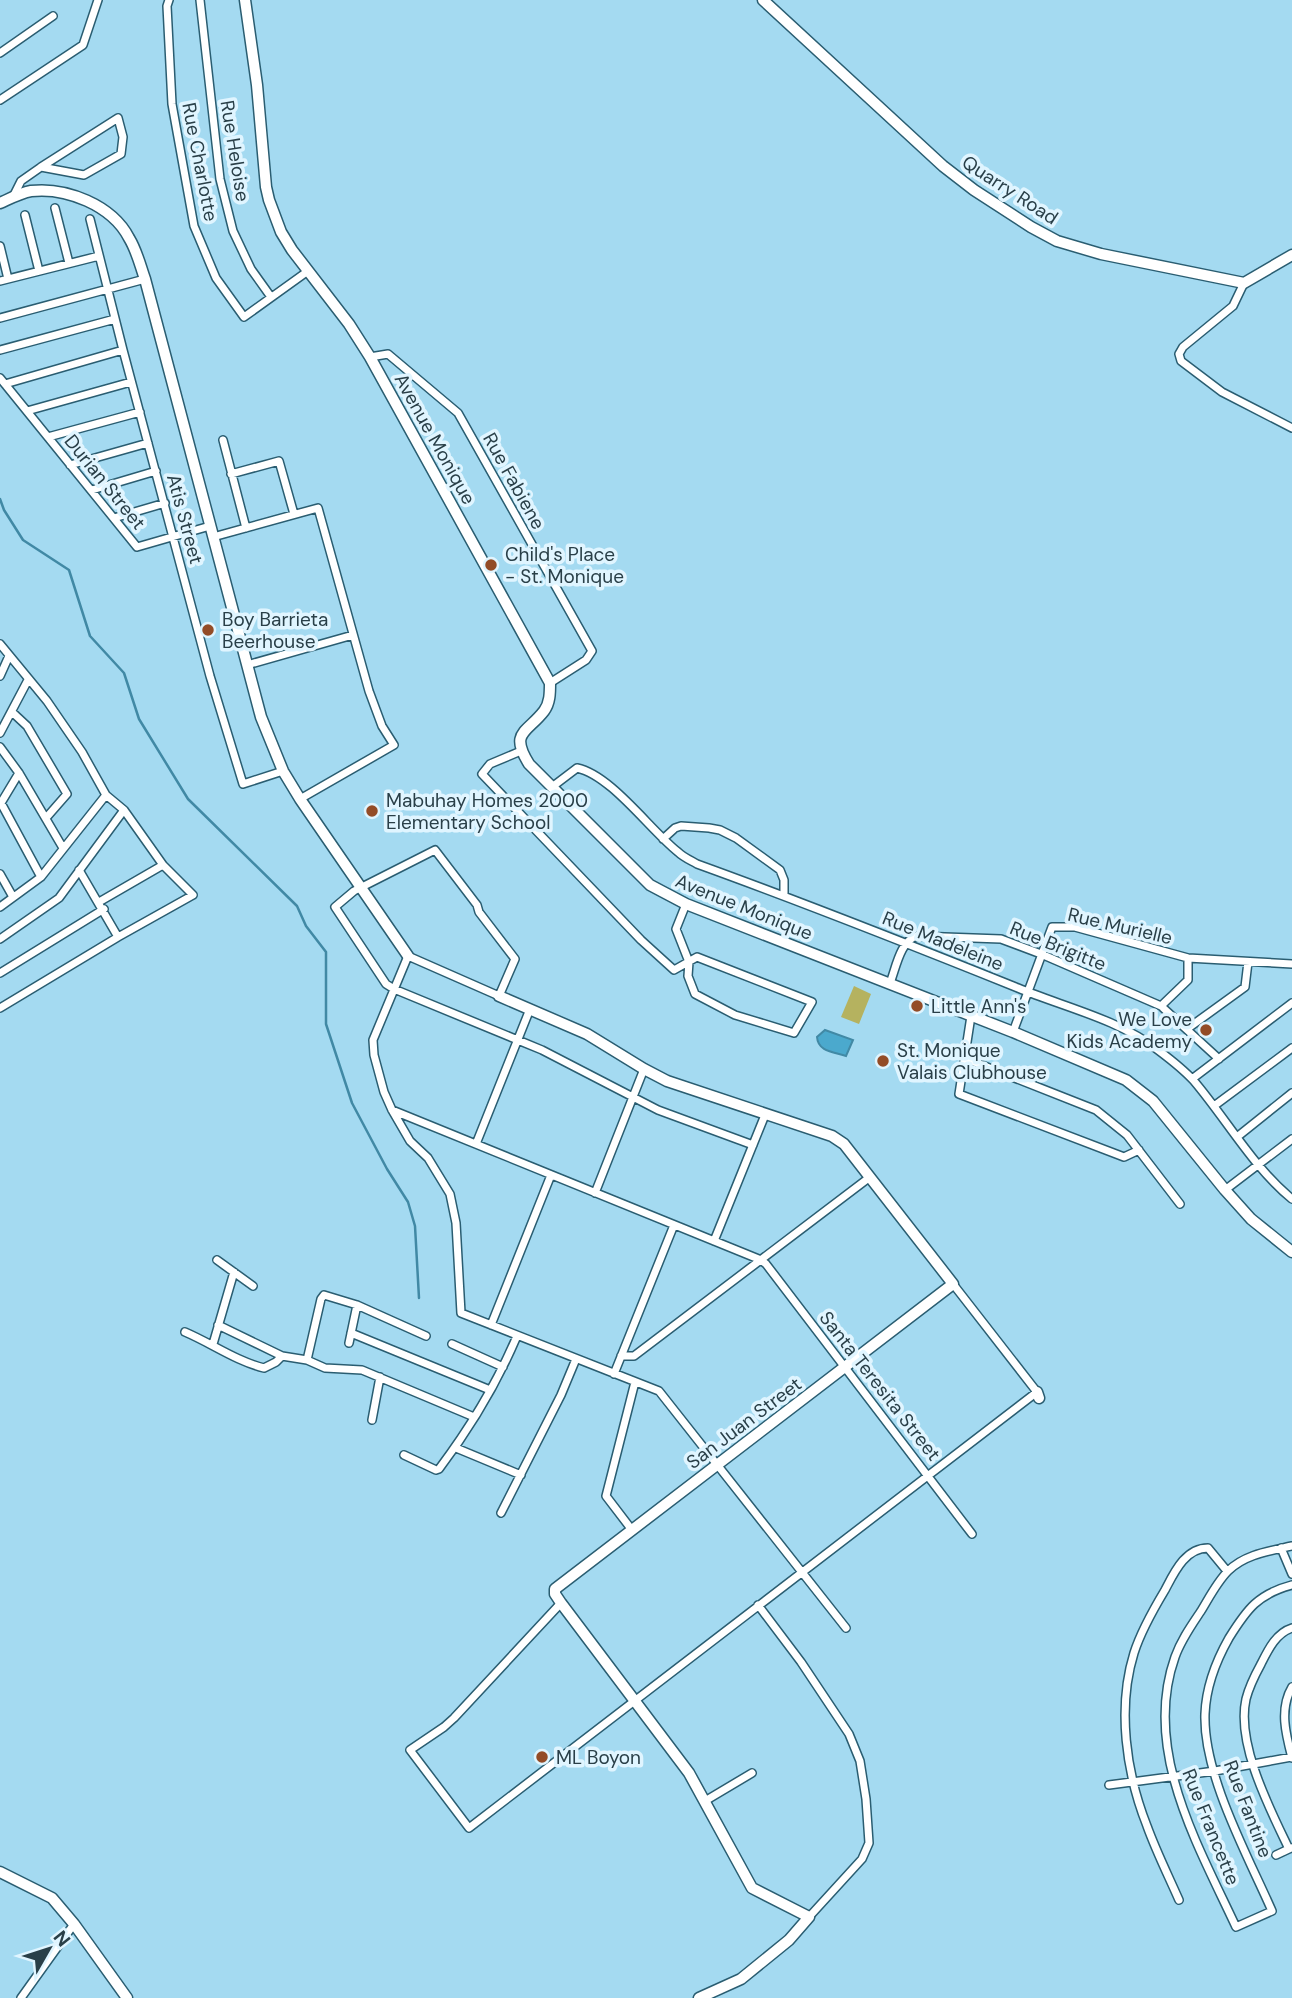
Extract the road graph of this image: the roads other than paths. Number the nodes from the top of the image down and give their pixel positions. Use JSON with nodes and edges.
{"nodes":[{"id":1,"x":98,"y":0,"type":"edge"},
{"id":2,"x":169,"y":0,"type":"edge"},
{"id":3,"x":200,"y":0,"type":"edge"},
{"id":4,"x":245,"y":0,"type":"edge"},
{"id":5,"x":763,"y":0,"type":"edge"},
{"id":6,"x":53,"y":16,"type":"dead end"},
{"id":7,"x":0,"y":53,"type":"edge"},
{"id":8,"x":0,"y":100,"type":"edge"},
{"id":9,"x":41,"y":167,"type":"junction"},
{"id":10,"x":13,"y":197,"type":"junction"},
{"id":11,"x":0,"y":203,"type":"edge"},
{"id":12,"x":55,"y":208,"type":"dead end"},
{"id":13,"x":25,"y":215,"type":"dead end"},
{"id":14,"x":90,"y":219,"type":"dead end"},
{"id":15,"x":0,"y":246,"type":"edge"},
{"id":16,"x":1292,"y":255,"type":"edge"},
{"id":17,"x":99,"y":256,"type":"junction"},
{"id":18,"x":69,"y":263,"type":"junction"},
{"id":19,"x":39,"y":271,"type":"junction"},
{"id":20,"x":308,"y":271,"type":"junction"},
{"id":21,"x":145,"y":279,"type":"junction"},
{"id":22,"x":4,"y":280,"type":"edge"},
{"id":23,"x":1244,"y":283,"type":"junction"},
{"id":24,"x":107,"y":289,"type":"junction"},
{"id":25,"x":271,"y":298,"type":"junction"},
{"id":26,"x":0,"y":318,"type":"edge"},
{"id":27,"x":115,"y":319,"type":"junction"},
{"id":28,"x":0,"y":350,"type":"edge"},
{"id":29,"x":123,"y":350,"type":"junction"},
{"id":30,"x":370,"y":357,"type":"junction"},
{"id":31,"x":2,"y":381,"type":"edge"},
{"id":32,"x":131,"y":382,"type":"junction"},
{"id":33,"x":27,"y":411,"type":"junction"},
{"id":34,"x":140,"y":412,"type":"junction"},
{"id":35,"x":1292,"y":428,"type":"edge"},
{"id":36,"x":48,"y":437,"type":"junction"},
{"id":37,"x":223,"y":440,"type":"dead end"},
{"id":38,"x":148,"y":443,"type":"junction"},
{"id":39,"x":71,"y":464,"type":"junction"},
{"id":40,"x":156,"y":471,"type":"junction"},
{"id":41,"x":231,"y":474,"type":"junction"},
{"id":42,"x":92,"y":490,"type":"junction"},
{"id":43,"x":165,"y":503,"type":"junction"},
{"id":44,"x":294,"y":514,"type":"junction"},
{"id":45,"x":114,"y":517,"type":"junction"},
{"id":46,"x":246,"y":528,"type":"junction"},
{"id":47,"x":211,"y":532,"type":"junction"},
{"id":48,"x":173,"y":537,"type":"junction"},
{"id":49,"x":353,"y":635,"type":"junction"},
{"id":50,"x":0,"y":644,"type":"edge"},
{"id":51,"x":9,"y":656,"type":"junction"},
{"id":52,"x":247,"y":665,"type":"junction"},
{"id":53,"x":0,"y":676,"type":"edge"},
{"id":54,"x":28,"y":680,"type":"junction"},
{"id":55,"x":550,"y":683,"type":"junction"},
{"id":56,"x":12,"y":712,"type":"junction"},
{"id":57,"x":0,"y":733,"type":"edge"},
{"id":58,"x":0,"y":747,"type":"edge"},
{"id":59,"x":521,"y":751,"type":"junction"},
{"id":60,"x":284,"y":771,"type":"junction"},
{"id":61,"x":19,"y":773,"type":"junction"},
{"id":62,"x":552,"y":787,"type":"junction"},
{"id":63,"x":106,"y":795,"type":"junction"},
{"id":64,"x":300,"y":799,"type":"junction"},
{"id":65,"x":124,"y":810,"type":"junction"},
{"id":66,"x":46,"y":818,"type":"junction"},
{"id":67,"x":663,"y":839,"type":"junction"},
{"id":68,"x":63,"y":848,"type":"junction"},
{"id":69,"x":163,"y":865,"type":"junction"},
{"id":70,"x":79,"y":870,"type":"junction"},
{"id":71,"x":0,"y":874,"type":"edge"},
{"id":72,"x":41,"y":877,"type":"junction"},
{"id":73,"x":362,"y":888,"type":"junction"},
{"id":74,"x":784,"y":895,"type":"junction"},
{"id":75,"x":13,"y":897,"type":"junction"},
{"id":76,"x":686,"y":904,"type":"junction"},
{"id":77,"x":101,"y":906,"type":"junction"},
{"id":78,"x":0,"y":907,"type":"edge"},
{"id":79,"x":118,"y":937,"type":"junction"},
{"id":80,"x":0,"y":939,"type":"edge"},
{"id":81,"x":905,"y":943,"type":"junction"},
{"id":82,"x":1041,"y":954,"type":"junction"},
{"id":83,"x":408,"y":956,"type":"junction"},
{"id":84,"x":1188,"y":958,"type":"junction"},
{"id":85,"x":1248,"y":961,"type":"junction"},
{"id":86,"x":689,"y":962,"type":"junction"},
{"id":87,"x":1292,"y":964,"type":"edge"},
{"id":88,"x":0,"y":973,"type":"edge"},
{"id":89,"x":890,"y":983,"type":"junction"},
{"id":90,"x":394,"y":989,"type":"junction"},
{"id":91,"x":1027,"y":992,"type":"junction"},
{"id":92,"x":499,"y":996,"type":"junction"},
{"id":93,"x":1292,"y":1003,"type":"edge"},
{"id":94,"x":1161,"y":1006,"type":"junction"},
{"id":95,"x":0,"y":1008,"type":"edge"},
{"id":96,"x":530,"y":1009,"type":"junction"},
{"id":97,"x":971,"y":1016,"type":"junction"},
{"id":98,"x":1187,"y":1029,"type":"junction"},
{"id":99,"x":1013,"y":1031,"type":"junction"},
{"id":100,"x":517,"y":1040,"type":"junction"},
{"id":101,"x":1292,"y":1048,"type":"edge"},
{"id":102,"x":964,"y":1058,"type":"junction"},
{"id":103,"x":1219,"y":1059,"type":"junction"},
{"id":104,"x":644,"y":1069,"type":"junction"},
{"id":105,"x":1192,"y":1079,"type":"junction"},
{"id":106,"x":1292,"y":1093,"type":"edge"},
{"id":107,"x":633,"y":1097,"type":"junction"},
{"id":108,"x":1214,"y":1107,"type":"junction"},
{"id":109,"x":391,"y":1110,"type":"junction"},
{"id":110,"x":765,"y":1115,"type":"junction"},
{"id":111,"x":1237,"y":1137,"type":"junction"},
{"id":112,"x":1292,"y":1139,"type":"edge"},
{"id":113,"x":476,"y":1144,"type":"junction"},
{"id":114,"x":753,"y":1145,"type":"junction"},
{"id":115,"x":1139,"y":1150,"type":"junction"},
{"id":116,"x":1258,"y":1164,"type":"junction"},
{"id":117,"x":551,"y":1175,"type":"junction"},
{"id":118,"x":870,"y":1177,"type":"junction"},
{"id":119,"x":1225,"y":1190,"type":"junction"},
{"id":120,"x":595,"y":1193,"type":"junction"},
{"id":121,"x":1292,"y":1199,"type":"edge"},
{"id":122,"x":1180,"y":1204,"type":"dead end"},
{"id":123,"x":674,"y":1225,"type":"junction"},
{"id":124,"x":714,"y":1241,"type":"junction"},
{"id":125,"x":1292,"y":1252,"type":"edge"},
{"id":126,"x":217,"y":1260,"type":"dead end"},
{"id":127,"x":761,"y":1260,"type":"junction"},
{"id":128,"x":234,"y":1272,"type":"junction"},
{"id":129,"x":953,"y":1284,"type":"junction"},
{"id":130,"x":253,"y":1286,"type":"dead end"},
{"id":131,"x":357,"y":1305,"type":"junction"},
{"id":132,"x":218,"y":1325,"type":"junction"},
{"id":133,"x":491,"y":1325,"type":"junction"},
{"id":134,"x":185,"y":1332,"type":"dead end"},
{"id":135,"x":351,"y":1333,"type":"junction"},
{"id":136,"x":426,"y":1336,"type":"dead end"},
{"id":137,"x":517,"y":1336,"type":"junction"},
{"id":138,"x":349,"y":1343,"type":"dead end"},
{"id":139,"x":213,"y":1344,"type":"junction"},
{"id":140,"x":452,"y":1345,"type":"dead end"},
{"id":141,"x":282,"y":1356,"type":"junction"},
{"id":142,"x":621,"y":1356,"type":"junction"},
{"id":143,"x":576,"y":1359,"type":"junction"},
{"id":144,"x":307,"y":1360,"type":"junction"},
{"id":145,"x":503,"y":1367,"type":"junction"},
{"id":146,"x":845,"y":1367,"type":"junction"},
{"id":147,"x":614,"y":1374,"type":"junction"},
{"id":148,"x":380,"y":1377,"type":"junction"},
{"id":149,"x":635,"y":1382,"type":"junction"},
{"id":150,"x":490,"y":1390,"type":"junction"},
{"id":151,"x":474,"y":1417,"type":"junction"},
{"id":152,"x":372,"y":1420,"type":"dead end"},
{"id":153,"x":456,"y":1448,"type":"junction"},
{"id":154,"x":404,"y":1455,"type":"dead end"},
{"id":155,"x":718,"y":1465,"type":"junction"},
{"id":156,"x":521,"y":1475,"type":"junction"},
{"id":157,"x":928,"y":1475,"type":"junction"},
{"id":158,"x":501,"y":1513,"type":"dead end"},
{"id":159,"x":632,"y":1530,"type":"junction"},
{"id":160,"x":972,"y":1534,"type":"dead end"},
{"id":161,"x":1292,"y":1546,"type":"edge"},
{"id":162,"x":1281,"y":1548,"type":"junction"},
{"id":163,"x":1227,"y":1571,"type":"junction"},
{"id":164,"x":802,"y":1572,"type":"junction"},
{"id":165,"x":1292,"y":1574,"type":"edge"},
{"id":166,"x":1292,"y":1585,"type":"edge"},
{"id":167,"x":561,"y":1603,"type":"junction"},
{"id":168,"x":758,"y":1605,"type":"junction"},
{"id":169,"x":846,"y":1628,"type":"dead end"},
{"id":170,"x":1292,"y":1628,"type":"edge"},
{"id":171,"x":1292,"y":1687,"type":"edge"},
{"id":172,"x":634,"y":1700,"type":"junction"},
{"id":173,"x":1292,"y":1758,"type":"edge"},
{"id":174,"x":1252,"y":1764,"type":"junction"},
{"id":175,"x":1215,"y":1771,"type":"junction"},
{"id":176,"x":752,"y":1773,"type":"dead end"},
{"id":177,"x":1172,"y":1777,"type":"junction"},
{"id":178,"x":1134,"y":1782,"type":"junction"},
{"id":179,"x":1109,"y":1785,"type":"dead end"},
{"id":180,"x":705,"y":1801,"type":"junction"},
{"id":181,"x":1291,"y":1848,"type":"edge"},
{"id":182,"x":1276,"y":1855,"type":"dead end"},
{"id":183,"x":0,"y":1872,"type":"edge"},
{"id":184,"x":1179,"y":1900,"type":"dead end"},
{"id":185,"x":809,"y":1917,"type":"junction"},
{"id":186,"x":74,"y":1924,"type":"junction"},
{"id":187,"x":1236,"y":1927,"type":"joint"},
{"id":188,"x":21,"y":1998,"type":"edge"},
{"id":189,"x":127,"y":1998,"type":"edge"},
{"id":190,"x":699,"y":1998,"type":"edge"}],
"edges":[{"from":1,"to":8,"type":"street"},
{"from":2,"to":25,"type":"street","name":"Rue Charlotte"},
{"from":3,"to":25,"type":"street","name":"Rue Heloise"},
{"from":4,"to":20,"type":"street","name":"Avenue Monique"},
{"from":5,"to":23,"type":"street","name":"Quarry Road"},
{"from":6,"to":7,"type":"street"},
{"from":9,"to":9,"type":"street"},
{"from":9,"to":10,"type":"street"},
{"from":10,"to":11,"type":"street"},
{"from":10,"to":21,"type":"street"},
{"from":12,"to":18,"type":"street"},
{"from":13,"to":19,"type":"street"},
{"from":14,"to":17,"type":"street","name":"Atis Street"},
{"from":15,"to":22,"type":"street"},
{"from":16,"to":23,"type":"street"},
{"from":17,"to":18,"type":"street"},
{"from":17,"to":24,"type":"street","name":"Atis Street"},
{"from":18,"to":19,"type":"street"},
{"from":19,"to":22,"type":"street"},
{"from":20,"to":25,"type":"street"},
{"from":20,"to":30,"type":"street","name":"Avenue Monique"},
{"from":21,"to":24,"type":"street"},
{"from":21,"to":47,"type":"street"},
{"from":23,"to":35,"type":"street"},
{"from":24,"to":26,"type":"street"},
{"from":24,"to":27,"type":"street","name":"Atis Street"},
{"from":27,"to":28,"type":"street"},
{"from":27,"to":29,"type":"street","name":"Atis Street"},
{"from":29,"to":31,"type":"street"},
{"from":29,"to":32,"type":"street","name":"Atis Street"},
{"from":30,"to":55,"type":"street","name":"Avenue Monique"},
{"from":30,"to":55,"type":"street","name":"Rue Fabiene"},
{"from":31,"to":33,"type":"street","name":"Durian Street"},
{"from":32,"to":33,"type":"street"},
{"from":32,"to":34,"type":"street","name":"Atis Street"},
{"from":33,"to":36,"type":"street","name":"Durian Street"},
{"from":34,"to":36,"type":"street"},
{"from":34,"to":38,"type":"street","name":"Atis Street"},
{"from":36,"to":39,"type":"street","name":"Durian Street"},
{"from":37,"to":41,"type":"street"},
{"from":38,"to":39,"type":"street"},
{"from":38,"to":40,"type":"street","name":"Atis Street"},
{"from":39,"to":42,"type":"street","name":"Durian Street"},
{"from":40,"to":42,"type":"street"},
{"from":40,"to":43,"type":"street","name":"Atis Street"},
{"from":41,"to":44,"type":"street"},
{"from":41,"to":46,"type":"street"},
{"from":42,"to":45,"type":"street","name":"Durian Street"},
{"from":43,"to":45,"type":"street"},
{"from":43,"to":48,"type":"street","name":"Atis Street"},
{"from":44,"to":46,"type":"street","name":"Durian Street"},
{"from":44,"to":49,"type":"street"},
{"from":45,"to":48,"type":"street","name":"Durian Street"},
{"from":46,"to":47,"type":"street","name":"Durian Street"},
{"from":47,"to":48,"type":"street","name":"Durian Street"},
{"from":47,"to":52,"type":"street"},
{"from":48,"to":60,"type":"street","name":"Atis Street"},
{"from":49,"to":52,"type":"street"},
{"from":49,"to":64,"type":"street"},
{"from":50,"to":51,"type":"street"},
{"from":51,"to":53,"type":"street"},
{"from":51,"to":54,"type":"street"},
{"from":52,"to":60,"type":"street"},
{"from":54,"to":56,"type":"street"},
{"from":54,"to":63,"type":"street"},
{"from":55,"to":59,"type":"street"},
{"from":56,"to":57,"type":"street"},
{"from":56,"to":66,"type":"street"},
{"from":58,"to":61,"type":"street"},
{"from":59,"to":62,"type":"street","name":"Avenue Monique"},
{"from":59,"to":86,"type":"street"},
{"from":60,"to":64,"type":"street"},
{"from":61,"to":66,"type":"street"},
{"from":61,"to":72,"type":"street"},
{"from":62,"to":67,"type":"street","name":"Rue Madeleine"},
{"from":62,"to":76,"type":"street","name":"Avenue Monique"},
{"from":63,"to":65,"type":"street"},
{"from":63,"to":68,"type":"street"},
{"from":64,"to":73,"type":"street"},
{"from":65,"to":69,"type":"street"},
{"from":65,"to":70,"type":"street"},
{"from":66,"to":68,"type":"street"},
{"from":67,"to":74,"type":"street","name":"Rue Madeleine"},
{"from":67,"to":74,"type":"street"},
{"from":68,"to":72,"type":"street"},
{"from":69,"to":77,"type":"street"},
{"from":69,"to":79,"type":"street"},
{"from":70,"to":77,"type":"street"},
{"from":70,"to":80,"type":"street"},
{"from":71,"to":75,"type":"street"},
{"from":72,"to":75,"type":"street"},
{"from":73,"to":83,"type":"street"},
{"from":73,"to":90,"type":"street"},
{"from":73,"to":92,"type":"street"},
{"from":74,"to":81,"type":"street","name":"Rue Madeleine"},
{"from":75,"to":78,"type":"street"},
{"from":76,"to":86,"type":"street"},
{"from":76,"to":89,"type":"street","name":"Avenue Monique"},
{"from":77,"to":79,"type":"street"},
{"from":77,"to":88,"type":"street"},
{"from":79,"to":95,"type":"street"},
{"from":81,"to":82,"type":"street","name":"Rue Brigitte"},
{"from":81,"to":89,"type":"street"},
{"from":81,"to":91,"type":"street","name":"Rue Madeleine"},
{"from":82,"to":84,"type":"street","name":"Rue Murielle"},
{"from":82,"to":91,"type":"street","name":"Rue Murielle"},
{"from":82,"to":94,"type":"street","name":"Rue Brigitte"},
{"from":83,"to":90,"type":"street"},
{"from":83,"to":92,"type":"street"},
{"from":84,"to":85,"type":"street","name":"Rue Murielle"},
{"from":84,"to":94,"type":"street"},
{"from":85,"to":87,"type":"street","name":"Rue Murielle"},
{"from":85,"to":98,"type":"street"},
{"from":86,"to":86,"type":"street"},
{"from":89,"to":97,"type":"street","name":"Avenue Monique"},
{"from":90,"to":100,"type":"street"},
{"from":90,"to":109,"type":"street"},
{"from":91,"to":99,"type":"street","name":"Rue Murielle"},
{"from":91,"to":105,"type":"street","name":"Rue Madeleine"},
{"from":92,"to":96,"type":"street"},
{"from":93,"to":103,"type":"street"},
{"from":94,"to":98,"type":"street","name":"Rue Brigitte"},
{"from":96,"to":100,"type":"street"},
{"from":96,"to":104,"type":"street"},
{"from":97,"to":99,"type":"street","name":"Avenue Monique"},
{"from":97,"to":102,"type":"street"},
{"from":98,"to":103,"type":"street","name":"Rue Brigitte"},
{"from":99,"to":119,"type":"street","name":"Avenue Monique"},
{"from":100,"to":107,"type":"street"},
{"from":100,"to":113,"type":"street"},
{"from":101,"to":108,"type":"street"},
{"from":102,"to":115,"type":"street"},
{"from":102,"to":115,"type":"street"},
{"from":103,"to":105,"type":"street"},
{"from":104,"to":107,"type":"street"},
{"from":104,"to":110,"type":"street"},
{"from":105,"to":108,"type":"street","name":"Rue Madeleine"},
{"from":106,"to":111,"type":"street"},
{"from":107,"to":114,"type":"street"},
{"from":107,"to":120,"type":"street"},
{"from":108,"to":111,"type":"street","name":"Rue Madeleine"},
{"from":109,"to":113,"type":"street"},
{"from":109,"to":133,"type":"street"},
{"from":110,"to":114,"type":"street"},
{"from":110,"to":118,"type":"street"},
{"from":111,"to":116,"type":"street","name":"Rue Madeleine"},
{"from":112,"to":116,"type":"street"},
{"from":113,"to":117,"type":"street"},
{"from":114,"to":124,"type":"street"},
{"from":115,"to":122,"type":"street"},
{"from":116,"to":119,"type":"street"},
{"from":116,"to":121,"type":"street","name":"Rue Madeleine"},
{"from":117,"to":120,"type":"street"},
{"from":117,"to":133,"type":"street"},
{"from":118,"to":127,"type":"street"},
{"from":118,"to":129,"type":"street"},
{"from":119,"to":125,"type":"street","name":"Avenue Monique"},
{"from":120,"to":123,"type":"street"},
{"from":123,"to":124,"type":"street"},
{"from":123,"to":142,"type":"street"},
{"from":124,"to":127,"type":"street"},
{"from":126,"to":128,"type":"street"},
{"from":127,"to":142,"type":"street"},
{"from":127,"to":146,"type":"street","name":"Santa Teresita Street"},
{"from":128,"to":130,"type":"street"},
{"from":128,"to":132,"type":"street"},
{"from":129,"to":146,"type":"street","name":"San Juan Street"},
{"from":129,"to":157,"type":"street"},
{"from":131,"to":135,"type":"street"},
{"from":131,"to":136,"type":"street"},
{"from":131,"to":144,"type":"street"},
{"from":132,"to":139,"type":"street"},
{"from":132,"to":141,"type":"street"},
{"from":133,"to":137,"type":"street"},
{"from":134,"to":139,"type":"street"},
{"from":135,"to":138,"type":"street"},
{"from":135,"to":150,"type":"street"},
{"from":137,"to":143,"type":"street"},
{"from":137,"to":145,"type":"street"},
{"from":139,"to":141,"type":"street"},
{"from":140,"to":145,"type":"street"},
{"from":141,"to":144,"type":"street"},
{"from":142,"to":147,"type":"street"},
{"from":143,"to":147,"type":"street"},
{"from":143,"to":156,"type":"street"},
{"from":144,"to":148,"type":"street"},
{"from":145,"to":150,"type":"street"},
{"from":146,"to":155,"type":"street","name":"San Juan Street"},
{"from":146,"to":157,"type":"street","name":"Santa Teresita Street"},
{"from":147,"to":149,"type":"street"},
{"from":148,"to":151,"type":"street"},
{"from":148,"to":152,"type":"street"},
{"from":149,"to":155,"type":"street"},
{"from":149,"to":159,"type":"street"},
{"from":150,"to":151,"type":"street"},
{"from":151,"to":153,"type":"street"},
{"from":153,"to":154,"type":"street"},
{"from":153,"to":156,"type":"street"},
{"from":155,"to":159,"type":"street","name":"San Juan Street"},
{"from":155,"to":164,"type":"street"},
{"from":156,"to":158,"type":"street"},
{"from":157,"to":160,"type":"street","name":"Santa Teresita Street"},
{"from":157,"to":164,"type":"street"},
{"from":159,"to":167,"type":"street","name":"San Juan Street"},
{"from":161,"to":162,"type":"street","name":"Rue Francette"},
{"from":162,"to":163,"type":"street","name":"Rue Francette"},
{"from":162,"to":165,"type":"street"},
{"from":163,"to":177,"type":"street","name":"Rue Francette"},
{"from":163,"to":178,"type":"street"},
{"from":164,"to":168,"type":"street"},
{"from":164,"to":169,"type":"street"},
{"from":166,"to":175,"type":"street","name":"Rue Fantine"},
{"from":167,"to":172,"type":"street"},
{"from":167,"to":172,"type":"street"},
{"from":168,"to":172,"type":"street"},
{"from":168,"to":185,"type":"street"},
{"from":170,"to":174,"type":"street"},
{"from":171,"to":173,"type":"street"},
{"from":172,"to":180,"type":"street"},
{"from":173,"to":174,"type":"street"},
{"from":174,"to":175,"type":"street"},
{"from":174,"to":181,"type":"street"},
{"from":175,"to":177,"type":"street"},
{"from":175,"to":187,"type":"street","name":"Rue Fantine"},
{"from":176,"to":180,"type":"street"},
{"from":177,"to":178,"type":"street"},
{"from":177,"to":187,"type":"street","name":"Rue Francette"},
{"from":178,"to":179,"type":"street"},
{"from":178,"to":184,"type":"street"},
{"from":180,"to":185,"type":"street"},
{"from":181,"to":182,"type":"street"},
{"from":183,"to":186,"type":"street"},
{"from":185,"to":190,"type":"street"},
{"from":186,"to":188,"type":"street"},
{"from":186,"to":189,"type":"street"}]}
